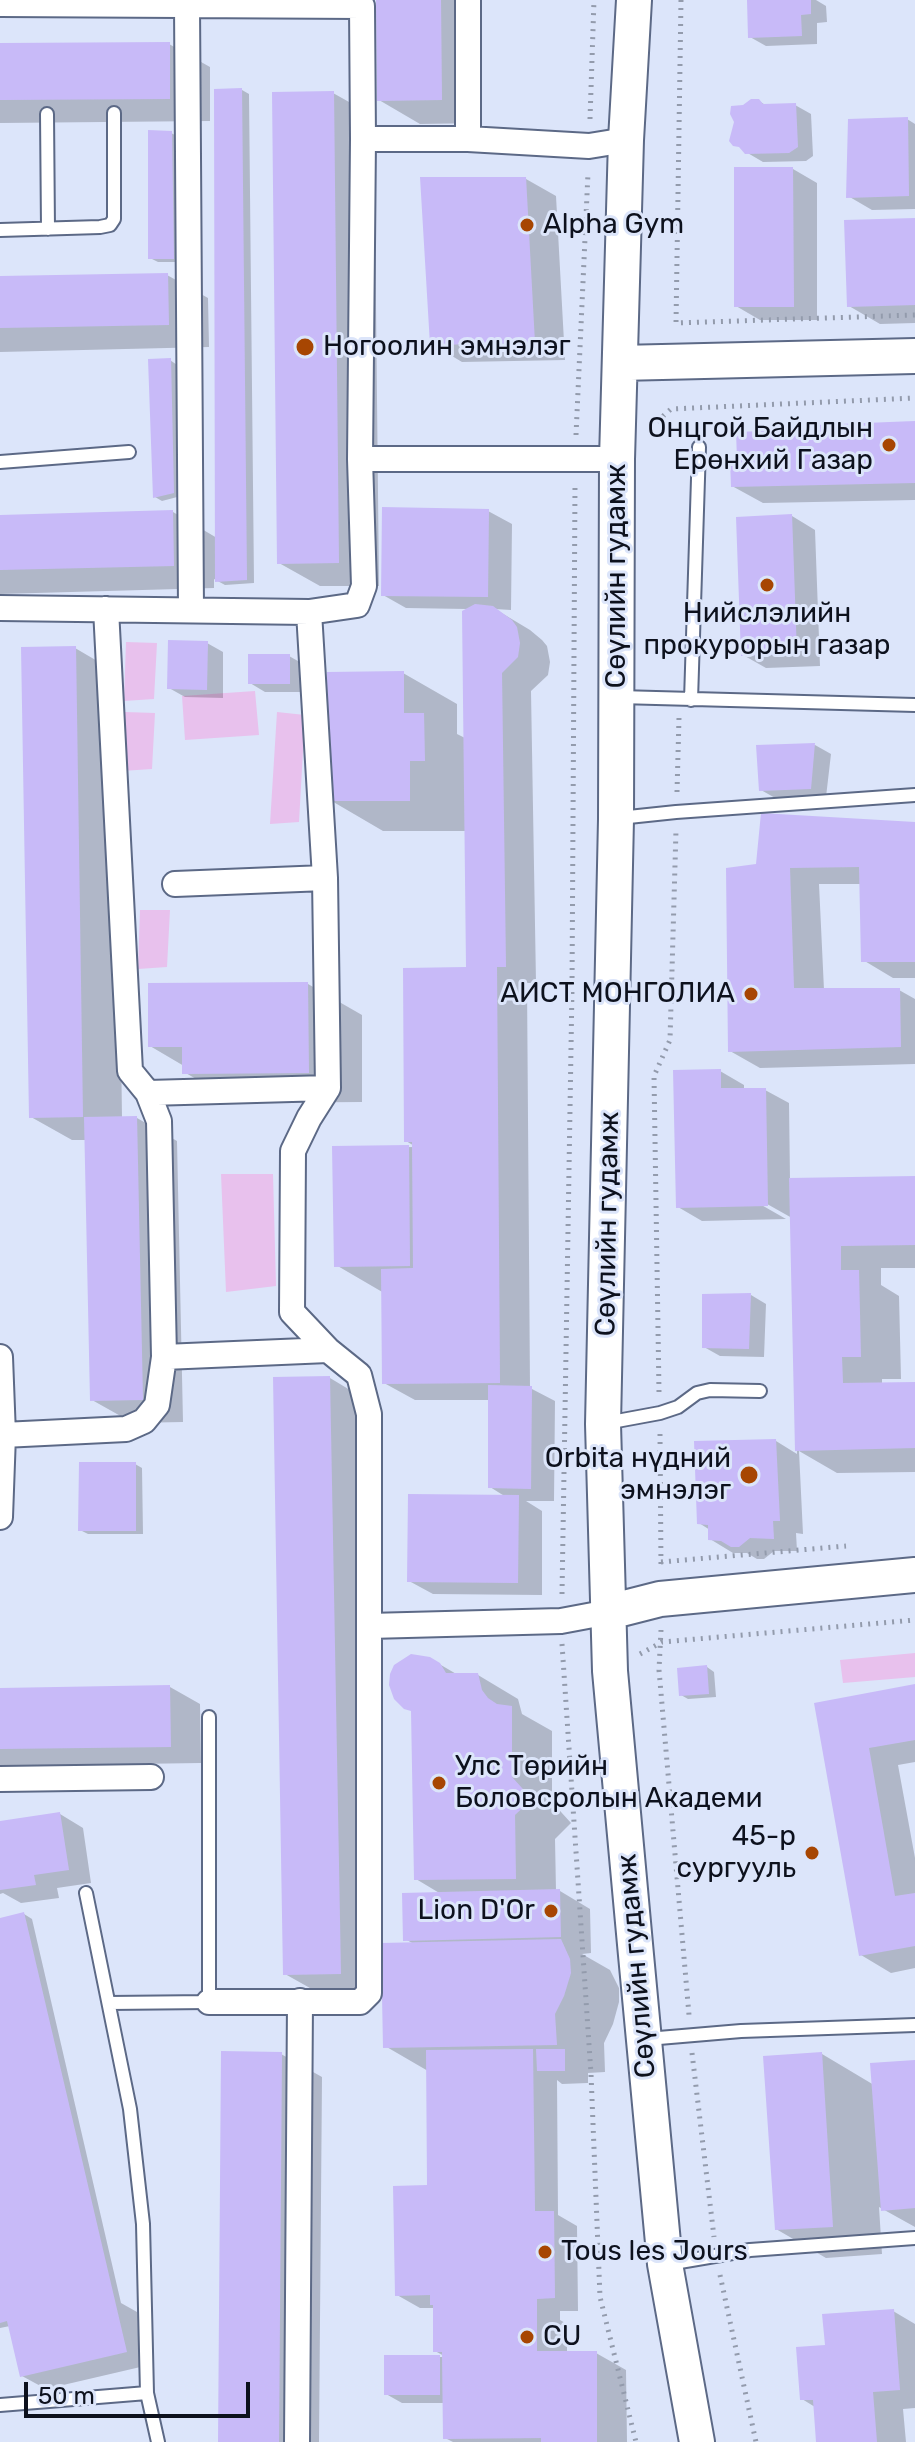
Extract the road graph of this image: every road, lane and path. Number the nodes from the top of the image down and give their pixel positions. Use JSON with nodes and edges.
{"nodes":[{"id":1,"x":468,"y":0,"type":"edge"},
{"id":2,"x":634,"y":0,"type":"edge"},
{"id":3,"x":681,"y":0,"type":"edge"},
{"id":4,"x":140,"y":3,"type":"edge"},
{"id":5,"x":362,"y":3,"type":"edge"},
{"id":6,"x":0,"y":4,"type":"edge"},
{"id":7,"x":187,"y":5,"type":"junction"},
{"id":8,"x":114,"y":113,"type":"dead end"},
{"id":9,"x":47,"y":114,"type":"dead end"},
{"id":10,"x":363,"y":139,"type":"junction"},
{"id":11,"x":468,"y":139,"type":"junction"},
{"id":12,"x":626,"y":140,"type":"junction"},
{"id":13,"x":48,"y":229,"type":"junction"},
{"id":14,"x":0,"y":230,"type":"edge"},
{"id":15,"x":915,"y":315,"type":"edge"},
{"id":16,"x":915,"y":356,"type":"edge"},
{"id":17,"x":620,"y":363,"type":"junction"},
{"id":18,"x":915,"y":398,"type":"edge"},
{"id":19,"x":641,"y":435,"type":"dead end"},
{"id":20,"x":699,"y":447,"type":"dead end"},
{"id":21,"x":129,"y":452,"type":"dead end"},
{"id":22,"x":360,"y":459,"type":"junction"},
{"id":23,"x":617,"y":459,"type":"junction"},
{"id":24,"x":0,"y":462,"type":"edge"},
{"id":25,"x":0,"y":608,"type":"edge"},
{"id":26,"x":106,"y":609,"type":"junction"},
{"id":27,"x":191,"y":610,"type":"junction"},
{"id":28,"x":309,"y":612,"type":"junction"},
{"id":29,"x":616,"y":697,"type":"junction"},
{"id":30,"x":685,"y":700,"type":"junction"},
{"id":31,"x":915,"y":705,"type":"edge"},
{"id":32,"x":915,"y":795,"type":"edge"},
{"id":33,"x":676,"y":812,"type":"junction"},
{"id":34,"x":616,"y":819,"type":"junction"},
{"id":35,"x":325,"y":878,"type":"junction"},
{"id":36,"x":175,"y":884,"type":"dead end"},
{"id":37,"x":328,"y":1088,"type":"junction"},
{"id":38,"x":148,"y":1093,"type":"junction"},
{"id":39,"x":328,"y":1350,"type":"junction"},
{"id":40,"x":0,"y":1357,"type":"edge"},
{"id":41,"x":164,"y":1357,"type":"junction"},
{"id":42,"x":760,"y":1391,"type":"dead end"},
{"id":43,"x":660,"y":1413,"type":"junction"},
{"id":44,"x":603,"y":1424,"type":"junction"},
{"id":45,"x":3,"y":1435,"type":"junction"},
{"id":46,"x":0,"y":1517,"type":"edge"},
{"id":47,"x":852,"y":1546,"type":"dead end"},
{"id":48,"x":661,"y":1562,"type":"junction"},
{"id":49,"x":915,"y":1575,"type":"edge"},
{"id":50,"x":660,"y":1599,"type":"junction"},
{"id":51,"x":609,"y":1612,"type":"junction"},
{"id":52,"x":915,"y":1620,"type":"edge"},
{"id":53,"x":369,"y":1626,"type":"junction"},
{"id":54,"x":662,"y":1642,"type":"junction"},
{"id":55,"x":610,"y":1671,"type":"junction"},
{"id":56,"x":564,"y":1691,"type":"dead end"},
{"id":57,"x":209,"y":1717,"type":"dead end"},
{"id":58,"x":151,"y":1777,"type":"dead end"},
{"id":59,"x":0,"y":1779,"type":"edge"},
{"id":60,"x":86,"y":1893,"type":"dead end"},
{"id":61,"x":300,"y":2001,"type":"junction"},
{"id":62,"x":209,"y":2002,"type":"junction"},
{"id":63,"x":109,"y":2003,"type":"junction"},
{"id":64,"x":915,"y":2025,"type":"edge"},
{"id":65,"x":644,"y":2039,"type":"junction"},
{"id":66,"x":915,"y":2238,"type":"edge"},
{"id":67,"x":665,"y":2264,"type":"junction"},
{"id":68,"x":147,"y":2393,"type":"junction"},
{"id":69,"x":0,"y":2405,"type":"edge"},
{"id":70,"x":158,"y":2442,"type":"edge"},
{"id":71,"x":297,"y":2442,"type":"edge"},
{"id":72,"x":697,"y":2442,"type":"edge"}],
"edges":[{"from":1,"to":11,"type":"street"},
{"from":2,"to":12,"type":"main road","name":"Сөүлийн гудамж"},
{"from":3,"to":15,"type":"path"},
{"from":4,"to":6,"type":"street"},
{"from":4,"to":7,"type":"street"},
{"from":5,"to":7,"type":"street"},
{"from":5,"to":10,"type":"street"},
{"from":7,"to":27,"type":"street"},
{"from":8,"to":13,"type":"lane"},
{"from":9,"to":13,"type":"lane"},
{"from":10,"to":11,"type":"street"},
{"from":10,"to":22,"type":"street"},
{"from":11,"to":12,"type":"street"},
{"from":12,"to":17,"type":"main road","name":"Сөүлийн гудамж"},
{"from":13,"to":14,"type":"lane"},
{"from":16,"to":17,"type":"main road"},
{"from":17,"to":23,"type":"main road","name":"Сөүлийн гудамж"},
{"from":18,"to":19,"type":"path"},
{"from":20,"to":30,"type":"lane"},
{"from":21,"to":24,"type":"lane"},
{"from":22,"to":23,"type":"street"},
{"from":22,"to":28,"type":"street"},
{"from":23,"to":29,"type":"main road","name":"Сөүлийн гудамж"},
{"from":25,"to":26,"type":"street"},
{"from":26,"to":27,"type":"street"},
{"from":26,"to":38,"type":"street"},
{"from":27,"to":28,"type":"street"},
{"from":28,"to":35,"type":"street"},
{"from":29,"to":30,"type":"lane"},
{"from":29,"to":34,"type":"main road","name":"Сөүлийн гудамж"},
{"from":30,"to":31,"type":"lane"},
{"from":30,"to":33,"type":"path"},
{"from":32,"to":33,"type":"lane"},
{"from":33,"to":34,"type":"lane"},
{"from":33,"to":43,"type":"path"},
{"from":34,"to":44,"type":"main road","name":"Сөүлийн гудамж"},
{"from":35,"to":36,"type":"street"},
{"from":35,"to":37,"type":"street"},
{"from":37,"to":38,"type":"street"},
{"from":37,"to":39,"type":"street"},
{"from":38,"to":41,"type":"street"},
{"from":39,"to":41,"type":"street"},
{"from":39,"to":53,"type":"street"},
{"from":40,"to":45,"type":"street"},
{"from":41,"to":45,"type":"street"},
{"from":42,"to":43,"type":"lane"},
{"from":43,"to":44,"type":"lane"},
{"from":43,"to":48,"type":"path"},
{"from":44,"to":51,"type":"main road","name":"Сөүлийн гудамж"},
{"from":45,"to":46,"type":"street"},
{"from":47,"to":48,"type":"path"},
{"from":48,"to":50,"type":"path"},
{"from":49,"to":50,"type":"main road"},
{"from":50,"to":51,"type":"main road"},
{"from":50,"to":54,"type":"path"},
{"from":51,"to":53,"type":"street"},
{"from":51,"to":55,"type":"main road","name":"Сөүлийн гудамж"},
{"from":52,"to":54,"type":"path"},
{"from":53,"to":61,"type":"street"},
{"from":54,"to":55,"type":"path"},
{"from":55,"to":56,"type":"path"},
{"from":55,"to":65,"type":"main road","name":"Сөүлийн гудамж"},
{"from":57,"to":62,"type":"lane"},
{"from":58,"to":59,"type":"street"},
{"from":60,"to":63,"type":"lane"},
{"from":61,"to":62,"type":"street"},
{"from":61,"to":71,"type":"street"},
{"from":62,"to":63,"type":"lane"},
{"from":63,"to":68,"type":"lane"},
{"from":64,"to":65,"type":"lane"},
{"from":65,"to":67,"type":"main road","name":"Сөүлийн гудамж"},
{"from":66,"to":67,"type":"lane"},
{"from":67,"to":72,"type":"main road","name":"Сөүлийн гудамж"},
{"from":68,"to":69,"type":"lane"},
{"from":68,"to":70,"type":"lane"}]}
